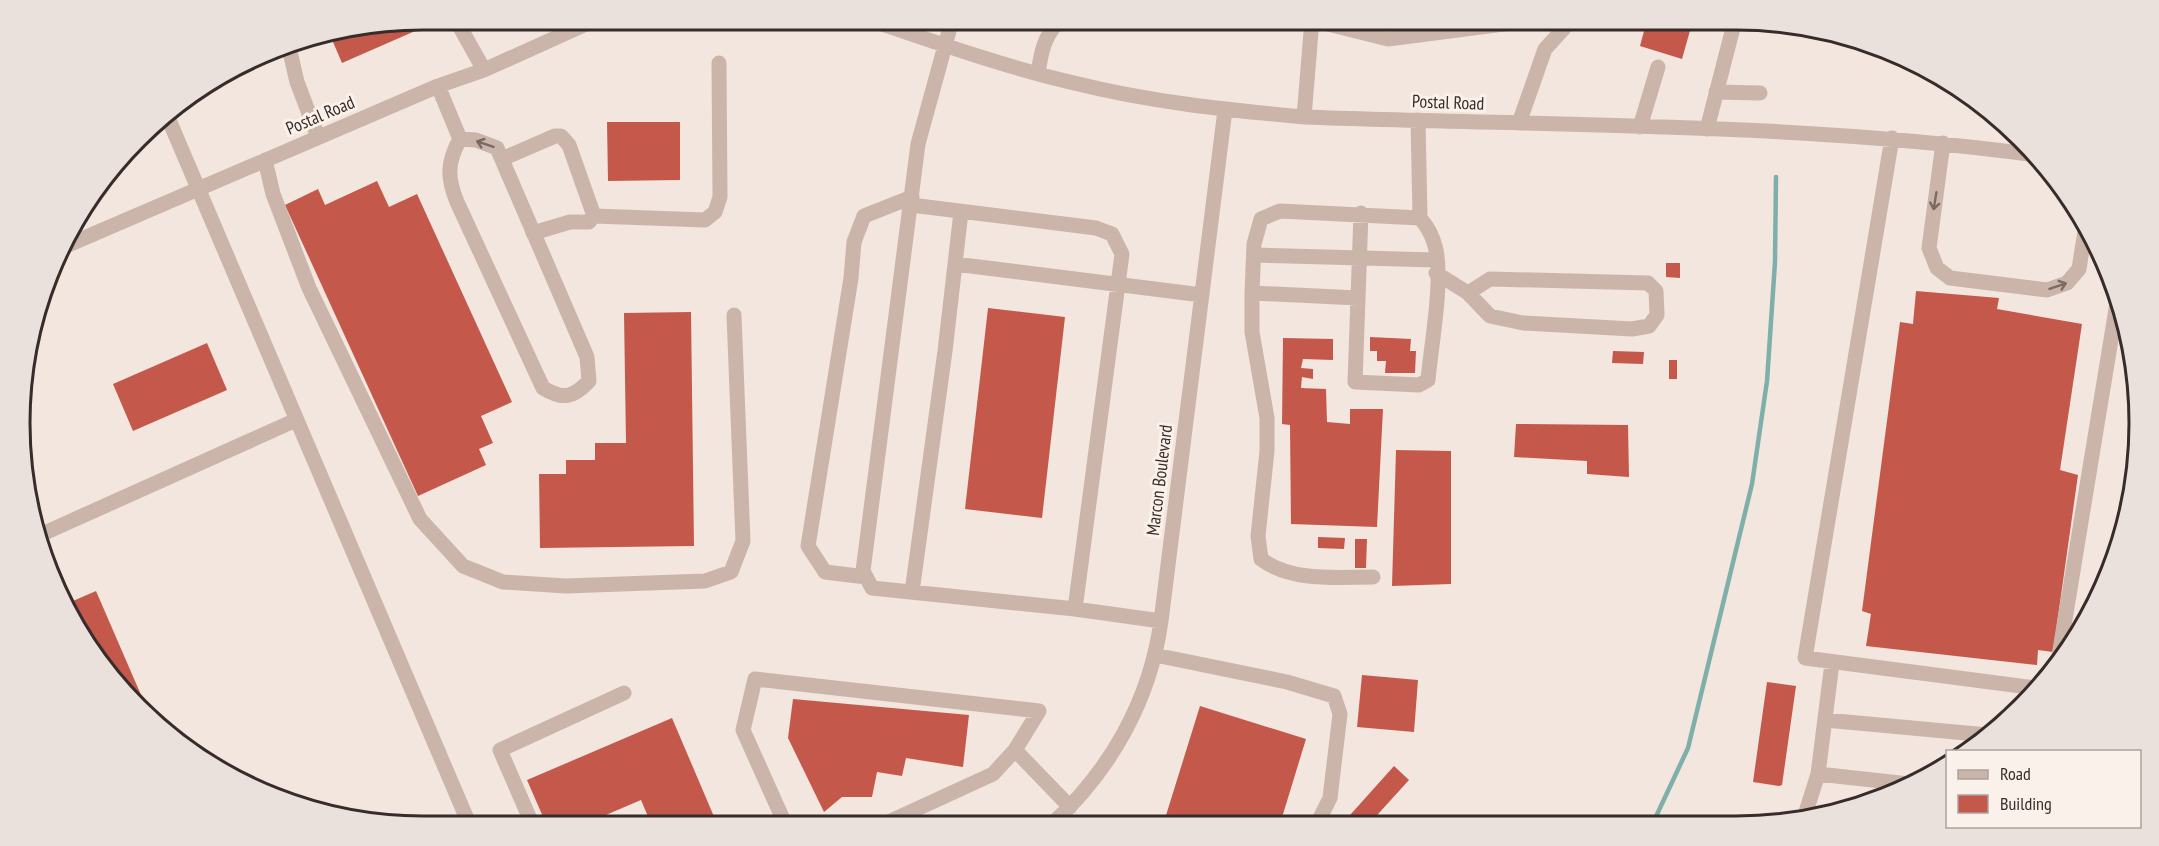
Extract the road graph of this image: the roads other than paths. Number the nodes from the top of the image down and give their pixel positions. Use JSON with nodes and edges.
{"nodes":[{"id":1,"x":462,"y":30,"type":"edge"},
{"id":2,"x":573,"y":30,"type":"edge"},
{"id":3,"x":900,"y":30,"type":"edge"},
{"id":4,"x":949,"y":30,"type":"edge"},
{"id":5,"x":1050,"y":30,"type":"edge"},
{"id":6,"x":1311,"y":30,"type":"edge"},
{"id":7,"x":1352,"y":30,"type":"edge"},
{"id":8,"x":1458,"y":30,"type":"edge"},
{"id":9,"x":1561,"y":30,"type":"edge"},
{"id":10,"x":1732,"y":30,"type":"edge"},
{"id":11,"x":945,"y":45,"type":"junction"},
{"id":12,"x":290,"y":53,"type":"edge"},
{"id":13,"x":719,"y":63,"type":"dead end"},
{"id":14,"x":1658,"y":67,"type":"dead end"},
{"id":15,"x":484,"y":70,"type":"junction"},
{"id":16,"x":1038,"y":74,"type":"junction"},
{"id":17,"x":438,"y":86,"type":"junction"},
{"id":18,"x":1716,"y":92,"type":"junction"},
{"id":19,"x":1760,"y":93,"type":"dead end"},
{"id":20,"x":1225,"y":110,"type":"junction"},
{"id":21,"x":1304,"y":117,"type":"junction"},
{"id":22,"x":1418,"y":120,"type":"junction"},
{"id":23,"x":170,"y":123,"type":"edge"},
{"id":24,"x":1520,"y":123,"type":"junction"},
{"id":25,"x":1640,"y":127,"type":"junction"},
{"id":26,"x":1707,"y":129,"type":"junction"},
{"id":27,"x":318,"y":137,"type":"junction"},
{"id":28,"x":1892,"y":138,"type":"junction"},
{"id":29,"x":459,"y":139,"type":"junction"},
{"id":30,"x":1943,"y":143,"type":"junction"},
{"id":31,"x":2021,"y":153,"type":"edge"},
{"id":32,"x":502,"y":159,"type":"junction"},
{"id":33,"x":265,"y":160,"type":"junction"},
{"id":34,"x":198,"y":189,"type":"junction"},
{"id":35,"x":911,"y":201,"type":"junction"},
{"id":36,"x":961,"y":212,"type":"junction"},
{"id":37,"x":1360,"y":213,"type":"junction"},
{"id":38,"x":594,"y":216,"type":"junction"},
{"id":39,"x":1420,"y":218,"type":"junction"},
{"id":40,"x":533,"y":232,"type":"junction"},
{"id":41,"x":2083,"y":241,"type":"edge"},
{"id":42,"x":75,"y":242,"type":"edge"},
{"id":43,"x":1254,"y":255,"type":"junction"},
{"id":44,"x":1359,"y":258,"type":"junction"},
{"id":45,"x":955,"y":264,"type":"junction"},
{"id":46,"x":1436,"y":266,"type":"junction"},
{"id":47,"x":1118,"y":283,"type":"junction"},
{"id":48,"x":1252,"y":294,"type":"junction"},
{"id":49,"x":1468,"y":294,"type":"junction"},
{"id":50,"x":1202,"y":295,"type":"junction"},
{"id":51,"x":1358,"y":298,"type":"junction"},
{"id":52,"x":734,"y":315,"type":"dead end"},
{"id":53,"x":2115,"y":319,"type":"edge"},
{"id":54,"x":296,"y":420,"type":"junction"},
{"id":55,"x":46,"y":533,"type":"edge"},
{"id":56,"x":866,"y":577,"type":"junction"},
{"id":57,"x":1373,"y":577,"type":"dead end"},
{"id":58,"x":912,"y":592,"type":"junction"},
{"id":59,"x":1075,"y":609,"type":"junction"},
{"id":60,"x":1161,"y":621,"type":"junction"},
{"id":61,"x":2061,"y":644,"type":"edge"},
{"id":62,"x":1155,"y":655,"type":"junction"},
{"id":63,"x":1832,"y":663,"type":"junction"},
{"id":64,"x":2027,"y":687,"type":"edge"},
{"id":65,"x":624,"y":693,"type":"dead end"},
{"id":66,"x":1825,"y":720,"type":"junction"},
{"id":67,"x":1976,"y":734,"type":"edge"},
{"id":68,"x":1014,"y":750,"type":"junction"},
{"id":69,"x":1818,"y":774,"type":"junction"},
{"id":70,"x":1894,"y":782,"type":"edge"},
{"id":71,"x":1070,"y":807,"type":"junction"},
{"id":72,"x":1808,"y":809,"type":"edge"},
{"id":73,"x":466,"y":816,"type":"edge"},
{"id":74,"x":529,"y":816,"type":"edge"},
{"id":75,"x":782,"y":816,"type":"edge"},
{"id":76,"x":902,"y":816,"type":"edge"},
{"id":77,"x":1060,"y":816,"type":"edge"},
{"id":78,"x":1321,"y":816,"type":"edge"}],
"edges":[{"from":1,"to":15,"type":"street"},
{"from":2,"to":15,"type":"street","name":"Postal Road"},
{"from":3,"to":11,"type":"street","name":"Postal Road"},
{"from":4,"to":11,"type":"street"},
{"from":5,"to":16,"type":"street"},
{"from":6,"to":21,"type":"street"},
{"from":7,"to":8,"type":"street"},
{"from":9,"to":24,"type":"street"},
{"from":10,"to":18,"type":"street"},
{"from":11,"to":16,"type":"street","name":"Postal Road"},
{"from":11,"to":35,"type":"street"},
{"from":12,"to":27,"type":"street"},
{"from":13,"to":38,"type":"street"},
{"from":14,"to":25,"type":"street"},
{"from":15,"to":17,"type":"street","name":"Postal Road"},
{"from":16,"to":20,"type":"street","name":"Postal Road"},
{"from":17,"to":27,"type":"street","name":"Postal Road"},
{"from":17,"to":29,"type":"street"},
{"from":18,"to":19,"type":"street"},
{"from":18,"to":26,"type":"street"},
{"from":20,"to":21,"type":"street","name":"Postal Road"},
{"from":20,"to":50,"type":"street","name":"Marcon Boulevard"},
{"from":21,"to":22,"type":"street","name":"Postal Road"},
{"from":22,"to":24,"type":"street","name":"Postal Road"},
{"from":22,"to":39,"type":"street"},
{"from":23,"to":34,"type":"street"},
{"from":24,"to":25,"type":"street","name":"Postal Road"},
{"from":25,"to":26,"type":"street","name":"Postal Road"},
{"from":26,"to":28,"type":"street","name":"Postal Road"},
{"from":27,"to":33,"type":"street","name":"Postal Road"},
{"from":28,"to":30,"type":"street","name":"Postal Road"},
{"from":28,"to":63,"type":"street"},
{"from":32,"to":29,"type":"street","one_way":true},
{"from":29,"to":40,"type":"street"},
{"from":30,"to":31,"type":"street","name":"Postal Road"},
{"from":30,"to":41,"type":"street","one_way":true},
{"from":32,"to":38,"type":"street"},
{"from":32,"to":40,"type":"street"},
{"from":33,"to":34,"type":"street","name":"Postal Road"},
{"from":33,"to":52,"type":"street"},
{"from":34,"to":42,"type":"street","name":"Postal Road"},
{"from":34,"to":54,"type":"street"},
{"from":35,"to":36,"type":"street"},
{"from":35,"to":56,"type":"street"},
{"from":35,"to":56,"type":"street"},
{"from":36,"to":45,"type":"street"},
{"from":36,"to":47,"type":"street"},
{"from":37,"to":39,"type":"street"},
{"from":37,"to":43,"type":"street"},
{"from":37,"to":44,"type":"street"},
{"from":38,"to":40,"type":"street"},
{"from":39,"to":46,"type":"street"},
{"from":43,"to":44,"type":"street"},
{"from":43,"to":48,"type":"street"},
{"from":44,"to":46,"type":"street"},
{"from":44,"to":51,"type":"street"},
{"from":45,"to":47,"type":"street"},
{"from":45,"to":58,"type":"street"},
{"from":46,"to":49,"type":"street"},
{"from":46,"to":51,"type":"street"},
{"from":47,"to":50,"type":"street"},
{"from":47,"to":59,"type":"street"},
{"from":48,"to":51,"type":"street"},
{"from":48,"to":57,"type":"street"},
{"from":49,"to":49,"type":"street"},
{"from":50,"to":60,"type":"street","name":"Marcon Boulevard"},
{"from":53,"to":61,"type":"street"},
{"from":54,"to":55,"type":"street"},
{"from":54,"to":73,"type":"street"},
{"from":56,"to":58,"type":"street"},
{"from":58,"to":59,"type":"street"},
{"from":59,"to":60,"type":"street"},
{"from":60,"to":62,"type":"street","name":"Marcon Boulevard"},
{"from":62,"to":71,"type":"street","name":"Marcon Boulevard"},
{"from":62,"to":78,"type":"street"},
{"from":63,"to":64,"type":"street"},
{"from":63,"to":66,"type":"street"},
{"from":65,"to":74,"type":"street"},
{"from":66,"to":67,"type":"street"},
{"from":66,"to":69,"type":"street"},
{"from":68,"to":71,"type":"street"},
{"from":68,"to":75,"type":"street"},
{"from":68,"to":76,"type":"street"},
{"from":69,"to":70,"type":"street"},
{"from":69,"to":72,"type":"street"},
{"from":71,"to":77,"type":"street","name":"Marcon Boulevard"}]}
